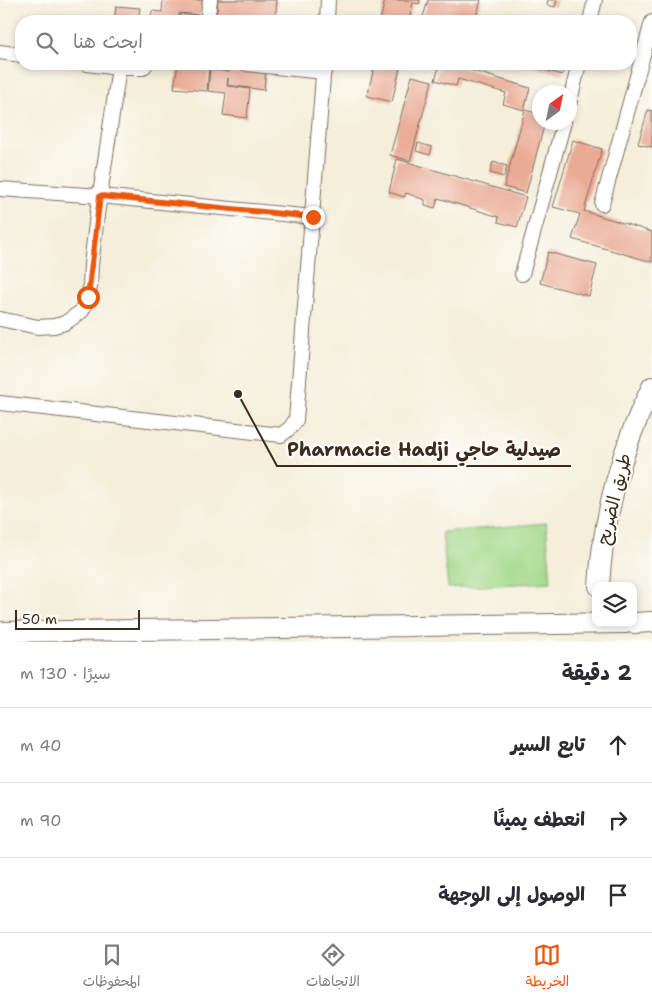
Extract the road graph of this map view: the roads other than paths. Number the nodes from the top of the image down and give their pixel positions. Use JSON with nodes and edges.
{"nodes":[{"id":1,"x":210,"y":0,"type":"edge"},
{"id":2,"x":328,"y":0,"type":"edge"},
{"id":3,"x":595,"y":0,"type":"edge"},
{"id":4,"x":208,"y":15,"type":"edge"},
{"id":5,"x":327,"y":15,"type":"edge"},
{"id":6,"x":591,"y":15,"type":"edge"},
{"id":7,"x":652,"y":22,"type":"edge"},
{"id":8,"x":0,"y":52,"type":"edge"},
{"id":9,"x":15,"y":54,"type":"edge"},
{"id":10,"x":119,"y":70,"type":"edge"},
{"id":11,"x":324,"y":70,"type":"edge"},
{"id":12,"x":578,"y":70,"type":"edge"},
{"id":13,"x":574,"y":85,"type":"edge"},
{"id":14,"x":562,"y":130,"type":"edge"},
{"id":15,"x":0,"y":189,"type":"edge"},
{"id":16,"x":100,"y":196,"type":"junction"},
{"id":17,"x":602,"y":204,"type":"dead end"},
{"id":18,"x":313,"y":217,"type":"junction"},
{"id":19,"x":522,"y":274,"type":"dead end"},
{"id":20,"x":0,"y":319,"type":"edge"},
{"id":21,"x":652,"y":387,"type":"edge"},
{"id":22,"x":0,"y":402,"type":"edge"},
{"id":23,"x":599,"y":582,"type":"edge"},
{"id":24,"x":652,"y":622,"type":"edge"},
{"id":25,"x":637,"y":623,"type":"edge"},
{"id":26,"x":592,"y":624,"type":"edge"},
{"id":27,"x":0,"y":632,"type":"edge"}],
"edges":[{"from":1,"to":4,"type":"street"},
{"from":2,"to":5,"type":"street"},
{"from":3,"to":6,"type":"street"},
{"from":7,"to":17,"type":"street"},
{"from":8,"to":9,"type":"street"},
{"from":10,"to":16,"type":"street"},
{"from":11,"to":18,"type":"street"},
{"from":12,"to":13,"type":"street"},
{"from":14,"to":19,"type":"street"},
{"from":15,"to":16,"type":"street"},
{"from":16,"to":18,"type":"street"},
{"from":16,"to":20,"type":"street"},
{"from":18,"to":22,"type":"street"},
{"from":21,"to":23,"type":"street","name":"طريق الضريح"},
{"from":24,"to":25,"type":"street"},
{"from":26,"to":27,"type":"street"}]}
